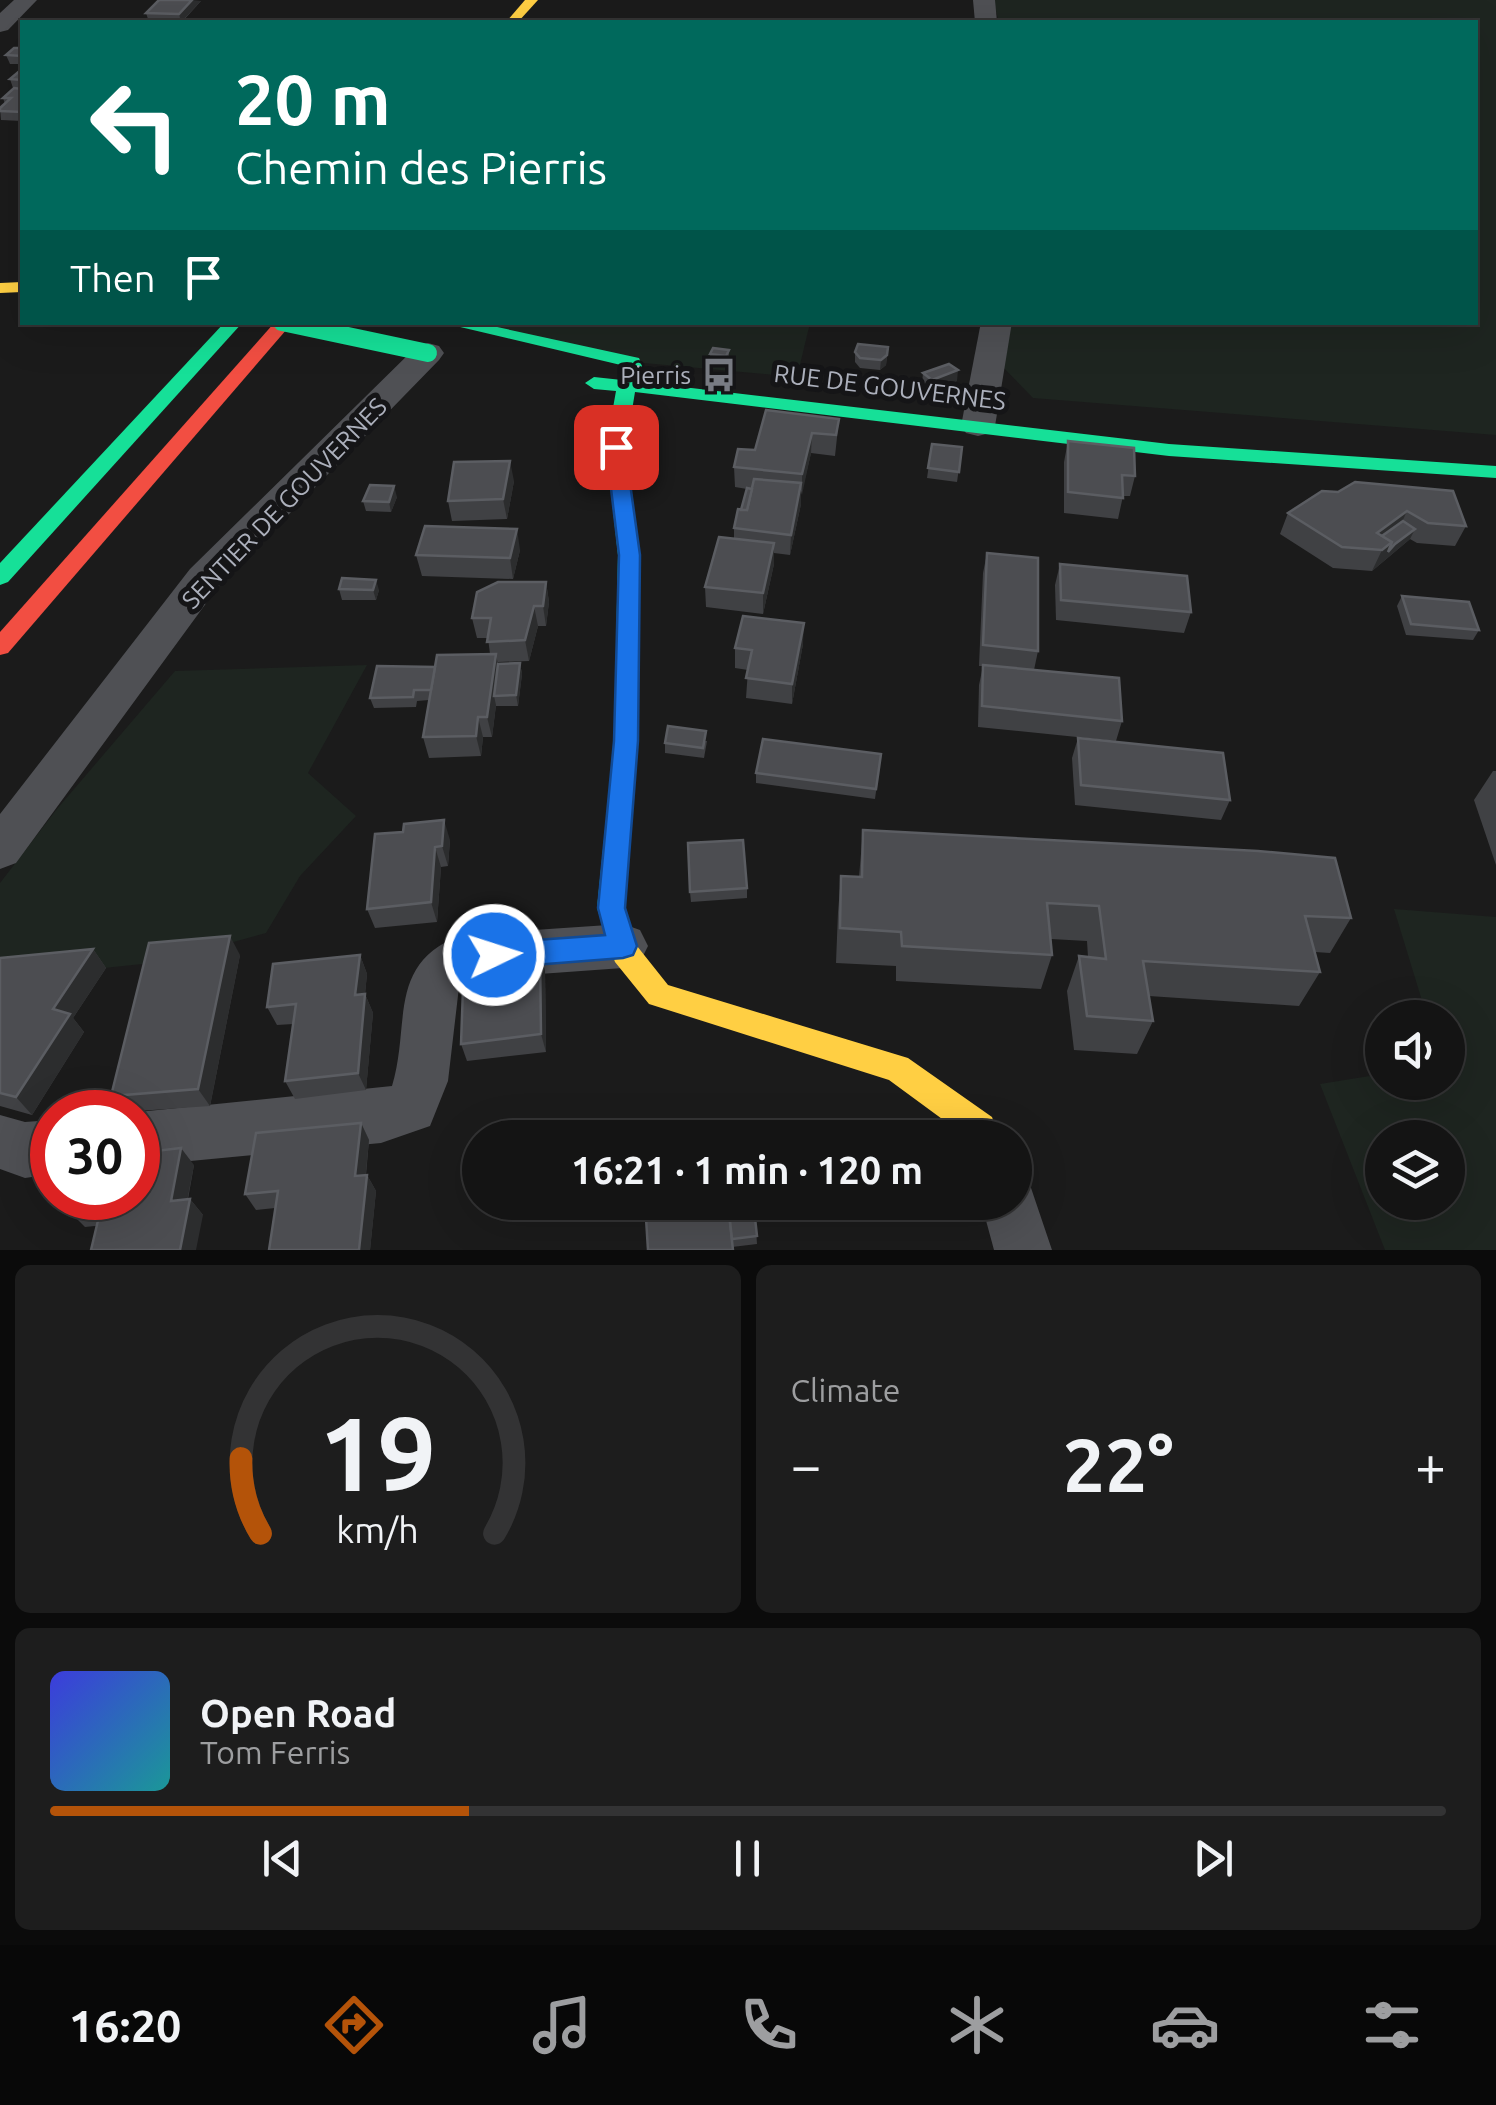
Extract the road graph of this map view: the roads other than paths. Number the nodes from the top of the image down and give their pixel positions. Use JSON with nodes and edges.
{"nodes":[{"id":1,"x":26,"y":0,"type":"edge"},
{"id":2,"x":532,"y":0,"type":"edge"},
{"id":3,"x":514,"y":20,"type":"edge"},
{"id":4,"x":0,"y":25,"type":"edge"},
{"id":5,"x":232,"y":325,"type":"edge"},
{"id":6,"x":281,"y":325,"type":"edge"},
{"id":7,"x":298,"y":325,"type":"edge"},
{"id":8,"x":462,"y":325,"type":"edge"},
{"id":9,"x":996,"y":325,"type":"edge"},
{"id":10,"x":437,"y":355,"type":"joint"},
{"id":11,"x":572,"y":379,"type":"dead end"},
{"id":12,"x":626,"y":388,"type":"junction"},
{"id":13,"x":978,"y":426,"type":"junction"},
{"id":14,"x":1496,"y":472,"type":"edge"},
{"id":15,"x":0,"y":577,"type":"edge"},
{"id":16,"x":0,"y":647,"type":"edge"},
{"id":17,"x":0,"y":849,"type":"edge"},
{"id":18,"x":623,"y":946,"type":"junction"},
{"id":19,"x":970,"y":1120,"type":"edge"},
{"id":20,"x":160,"y":1138,"type":"edge"},
{"id":21,"x":0,"y":1142,"type":"edge"},
{"id":22,"x":30,"y":1150,"type":"edge"},
{"id":23,"x":1014,"y":1220,"type":"edge"},
{"id":24,"x":1023,"y":1250,"type":"edge"}],
"edges":[{"from":1,"to":4,"type":"street"},
{"from":2,"to":3,"type":"main road"},
{"from":5,"to":15,"type":"main road"},
{"from":6,"to":16,"type":"main road"},
{"from":7,"to":10,"type":"main road","bridge":true},
{"from":8,"to":12,"type":"main road"},
{"from":9,"to":13,"type":"street"},
{"from":10,"to":17,"type":"street","name":"SENTIER DE GOUVERNES"},
{"from":11,"to":12,"type":"main road","name":"RUE DE GOUVERNES"},
{"from":12,"to":13,"type":"main road","name":"RUE DE GOUVERNES"},
{"from":12,"to":18,"type":"main road"},
{"from":13,"to":14,"type":"main road","name":"RUE DE GOUVERNES"},
{"from":18,"to":19,"type":"main road"},
{"from":18,"to":20,"type":"street"},
{"from":21,"to":22,"type":"street"},
{"from":23,"to":24,"type":"street"}]}
